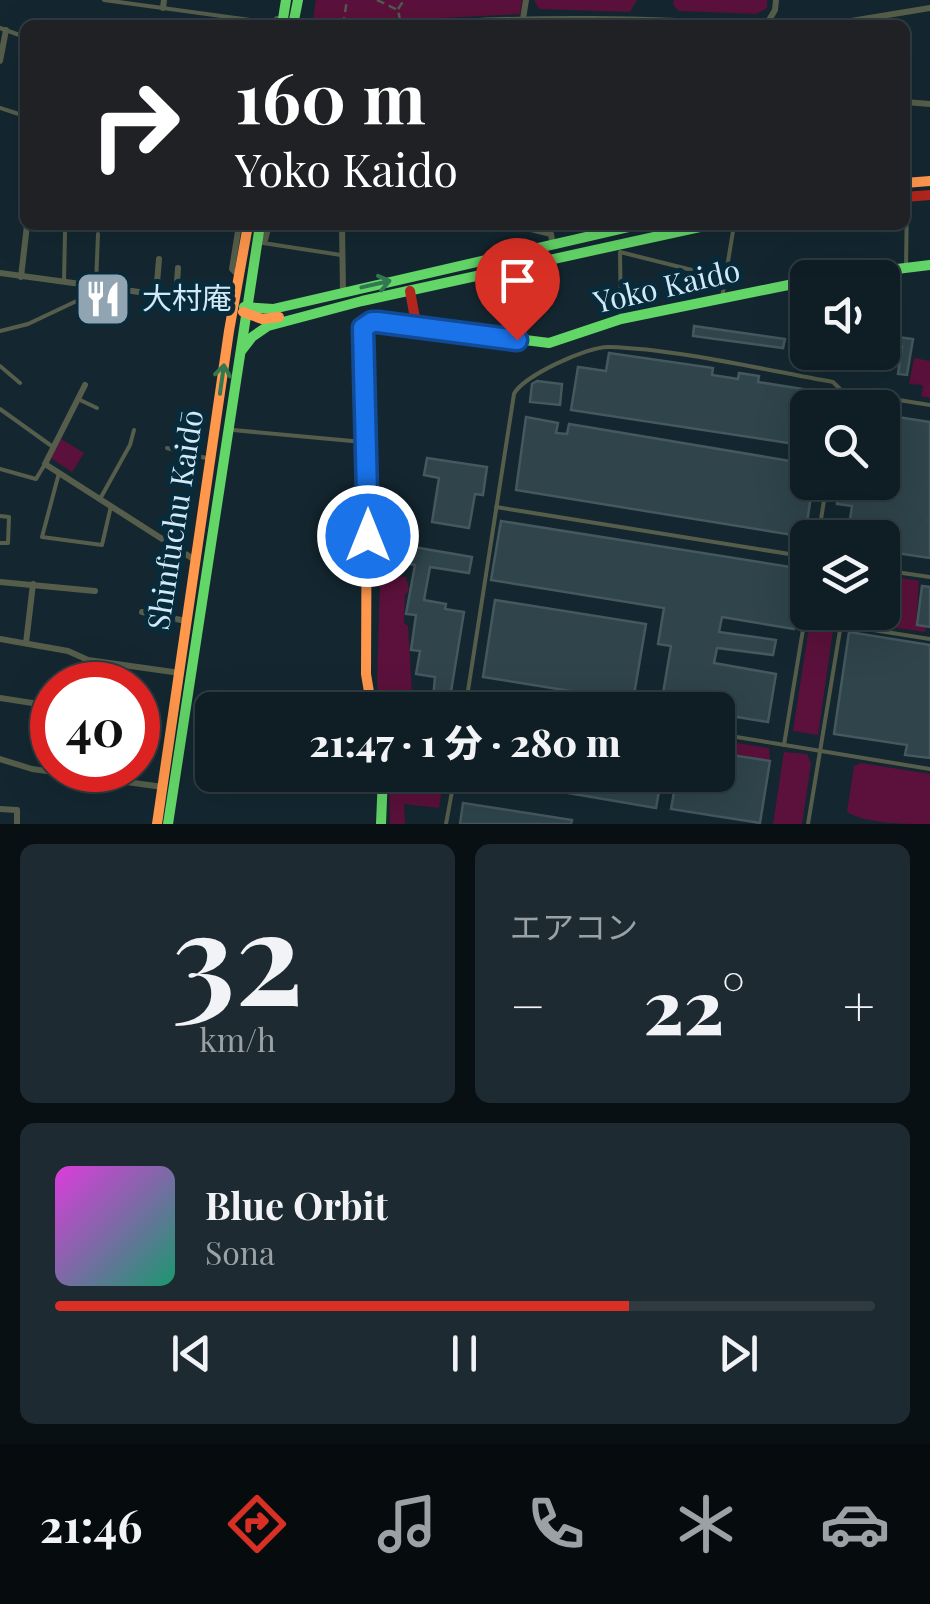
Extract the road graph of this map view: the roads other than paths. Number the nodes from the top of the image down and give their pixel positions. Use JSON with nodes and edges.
{"nodes":[{"id":1,"x":104,"y":0,"type":"edge"},
{"id":2,"x":526,"y":0,"type":"edge"},
{"id":3,"x":163,"y":4,"type":"edge"},
{"id":4,"x":930,"y":8,"type":"edge"},
{"id":5,"x":264,"y":20,"type":"edge"},
{"id":6,"x":524,"y":20,"type":"joint"},
{"id":7,"x":629,"y":20,"type":"edge"},
{"id":8,"x":857,"y":20,"type":"edge"},
{"id":9,"x":3,"y":29,"type":"edge"},
{"id":10,"x":0,"y":61,"type":"edge"},
{"id":11,"x":27,"y":230,"type":"edge"},
{"id":12,"x":236,"y":230,"type":"edge"},
{"id":13,"x":247,"y":230,"type":"edge"},
{"id":14,"x":260,"y":230,"type":"edge"},
{"id":15,"x":267,"y":230,"type":"edge"},
{"id":16,"x":342,"y":230,"type":"edge"},
{"id":17,"x":552,"y":230,"type":"edge"},
{"id":18,"x":602,"y":230,"type":"edge"},
{"id":19,"x":689,"y":230,"type":"edge"},
{"id":20,"x":733,"y":230,"type":"edge"},
{"id":21,"x":906,"y":230,"type":"edge"},
{"id":22,"x":65,"y":232,"type":"dead end"},
{"id":23,"x":98,"y":234,"type":"dead end"},
{"id":24,"x":260,"y":244,"type":"junction"},
{"id":25,"x":554,"y":247,"type":"junction"},
{"id":26,"x":618,"y":248,"type":"junction"},
{"id":27,"x":341,"y":256,"type":"junction"},
{"id":28,"x":159,"y":260,"type":"dead end"},
{"id":29,"x":930,"y":265,"type":"edge"},
{"id":30,"x":178,"y":268,"type":"dead end"},
{"id":31,"x":906,"y":268,"type":"junction"},
{"id":32,"x":900,"y":269,"type":"edge"},
{"id":33,"x":0,"y":273,"type":"edge"},
{"id":34,"x":240,"y":276,"type":"junction"},
{"id":35,"x":21,"y":277,"type":"junction"},
{"id":36,"x":724,"y":278,"type":"junction"},
{"id":37,"x":64,"y":282,"type":"junction"},
{"id":38,"x":790,"y":285,"type":"edge"},
{"id":39,"x":96,"y":286,"type":"junction"},
{"id":40,"x":105,"y":288,"type":"junction"},
{"id":41,"x":410,"y":291,"type":"junction"},
{"id":42,"x":343,"y":292,"type":"junction"},
{"id":43,"x":156,"y":295,"type":"junction"},
{"id":44,"x":176,"y":298,"type":"junction"},
{"id":45,"x":722,"y":298,"type":"junction"},
{"id":46,"x":362,"y":301,"type":"junction"},
{"id":47,"x":242,"y":309,"type":"junction"},
{"id":48,"x":621,"y":319,"type":"junction"},
{"id":49,"x":416,"y":328,"type":"junction"},
{"id":50,"x":0,"y":331,"type":"edge"},
{"id":51,"x":240,"y":355,"type":"junction"},
{"id":52,"x":0,"y":366,"type":"edge"},
{"id":53,"x":20,"y":384,"type":"dead end"},
{"id":54,"x":85,"y":384,"type":"dead end"},
{"id":55,"x":841,"y":390,"type":"edge"},
{"id":56,"x":78,"y":399,"type":"junction"},
{"id":57,"x":900,"y":400,"type":"edge"},
{"id":58,"x":930,"y":405,"type":"edge"},
{"id":59,"x":97,"y":408,"type":"dead end"},
{"id":60,"x":0,"y":410,"type":"edge"},
{"id":61,"x":134,"y":430,"type":"dead end"},
{"id":62,"x":228,"y":430,"type":"junction"},
{"id":63,"x":367,"y":442,"type":"junction"},
{"id":64,"x":53,"y":448,"type":"junction"},
{"id":65,"x":167,"y":448,"type":"dead end"},
{"id":66,"x":211,"y":459,"type":"junction"},
{"id":67,"x":45,"y":464,"type":"junction"},
{"id":68,"x":0,"y":469,"type":"edge"},
{"id":69,"x":59,"y":473,"type":"junction"},
{"id":70,"x":100,"y":499,"type":"junction"},
{"id":71,"x":112,"y":506,"type":"junction"},
{"id":72,"x":496,"y":507,"type":"junction"},
{"id":73,"x":0,"y":516,"type":"edge"},
{"id":74,"x":0,"y":543,"type":"edge"},
{"id":75,"x":790,"y":554,"type":"edge"},
{"id":76,"x":196,"y":560,"type":"junction"},
{"id":77,"x":900,"y":573,"type":"edge"},
{"id":78,"x":930,"y":577,"type":"edge"},
{"id":79,"x":0,"y":582,"type":"edge"},
{"id":80,"x":33,"y":584,"type":"junction"},
{"id":81,"x":95,"y":591,"type":"dead end"},
{"id":82,"x":203,"y":596,"type":"junction"},
{"id":83,"x":142,"y":612,"type":"dead end"},
{"id":84,"x":186,"y":621,"type":"junction"},
{"id":85,"x":802,"y":630,"type":"edge"},
{"id":86,"x":839,"y":630,"type":"edge"},
{"id":87,"x":870,"y":630,"type":"edge"},
{"id":88,"x":184,"y":638,"type":"junction"},
{"id":89,"x":0,"y":639,"type":"edge"},
{"id":90,"x":930,"y":640,"type":"edge"},
{"id":91,"x":26,"y":643,"type":"junction"},
{"id":92,"x":178,"y":673,"type":"junction"},
{"id":93,"x":192,"y":675,"type":"junction"},
{"id":94,"x":369,"y":692,"type":"edge"},
{"id":95,"x":468,"y":692,"type":"edge"},
{"id":96,"x":0,"y":698,"type":"edge"},
{"id":97,"x":30,"y":703,"type":"edge"},
{"id":98,"x":186,"y":716,"type":"junction"},
{"id":99,"x":735,"y":737,"type":"edge"},
{"id":100,"x":784,"y":745,"type":"junction"},
{"id":101,"x":820,"y":751,"type":"junction"},
{"id":102,"x":0,"y":759,"type":"edge"},
{"id":103,"x":166,"y":762,"type":"junction"},
{"id":104,"x":930,"y":769,"type":"edge"},
{"id":105,"x":162,"y":787,"type":"junction"},
{"id":106,"x":383,"y":792,"type":"edge"},
{"id":107,"x":452,"y":792,"type":"edge"},
{"id":108,"x":0,"y":809,"type":"edge"},
{"id":109,"x":17,"y":824,"type":"edge"},
{"id":110,"x":157,"y":824,"type":"edge"},
{"id":111,"x":168,"y":824,"type":"edge"},
{"id":112,"x":382,"y":824,"type":"edge"},
{"id":113,"x":446,"y":824,"type":"edge"},
{"id":114,"x":808,"y":824,"type":"edge"}],
"edges":[{"from":1,"to":3,"type":"lane"},
{"from":2,"to":6,"type":"street"},
{"from":3,"to":5,"type":"lane"},
{"from":4,"to":8,"type":"street"},
{"from":6,"to":7,"type":"street"},
{"from":9,"to":10,"type":"street"},
{"from":11,"to":35,"type":"street"},
{"from":12,"to":34,"type":"street"},
{"from":13,"to":34,"type":"main road","name":"Shinfuchu Kaidō"},
{"from":14,"to":24,"type":"main road","name":"Shinfuchu Kaidō"},
{"from":15,"to":24,"type":"street"},
{"from":16,"to":27,"type":"street"},
{"from":17,"to":25,"type":"street"},
{"from":18,"to":25,"type":"main road"},
{"from":19,"to":26,"type":"main road"},
{"from":20,"to":36,"type":"lane"},
{"from":21,"to":31,"type":"lane"},
{"from":22,"to":37,"type":"lane"},
{"from":23,"to":39,"type":"lane"},
{"from":24,"to":27,"type":"lane"},
{"from":24,"to":47,"type":"main road","name":"Shinfuchu Kaidō"},
{"from":42,"to":25,"type":"main road","one_way":true},
{"from":26,"to":36,"type":"lane"},
{"from":26,"to":41,"type":"main road"},
{"from":26,"to":48,"type":"lane"},
{"from":27,"to":42,"type":"street"},
{"from":28,"to":43,"type":"street"},
{"from":29,"to":31,"type":"main road"},
{"from":30,"to":44,"type":"street"},
{"from":31,"to":32,"type":"main road"},
{"from":33,"to":35,"type":"street"},
{"from":34,"to":47,"type":"main road","name":"Shinfuchu Kaidō"},
{"from":35,"to":37,"type":"street"},
{"from":36,"to":45,"type":"lane"},
{"from":37,"to":39,"type":"street"},
{"from":38,"to":45,"type":"main road","name":"Yoko Kaido"},
{"from":39,"to":40,"type":"street"},
{"from":40,"to":43,"type":"street"},
{"from":40,"to":50,"type":"lane"},
{"from":41,"to":46,"type":"main road"},
{"from":41,"to":49,"type":"main road"},
{"from":42,"to":47,"type":"main road"},
{"from":43,"to":44,"type":"street"},
{"from":44,"to":47,"type":"street"},
{"from":45,"to":48,"type":"main road","name":"Yoko Kaido"},
{"from":46,"to":47,"type":"main road"},
{"from":46,"to":51,"type":"main road"},
{"from":47,"to":51,"type":"main road","name":"Shinfuchu Kaidō"},
{"from":66,"to":47,"type":"main road","name":"Shinfuchu Kaidō","one_way":true},
{"from":48,"to":49,"type":"main road","name":"Yoko Kaido"},
{"from":49,"to":63,"type":"main road","name":"Yoko Kaido"},
{"from":51,"to":62,"type":"main road","name":"Shinfuchu Kaidō"},
{"from":52,"to":53,"type":"lane"},
{"from":54,"to":56,"type":"street"},
{"from":55,"to":72,"type":"lane"},
{"from":56,"to":59,"type":"lane"},
{"from":56,"to":64,"type":"street"},
{"from":57,"to":58,"type":"lane"},
{"from":60,"to":64,"type":"lane"},
{"from":61,"to":70,"type":"lane"},
{"from":62,"to":63,"type":"lane"},
{"from":62,"to":82,"type":"main road","name":"Shinfuchu Kaidō"},
{"from":63,"to":94,"type":"main road"},
{"from":64,"to":67,"type":"street"},
{"from":65,"to":66,"type":"lane"},
{"from":66,"to":76,"type":"main road","name":"Shinfuchu Kaidō"},
{"from":67,"to":68,"type":"lane"},
{"from":67,"to":69,"type":"street"},
{"from":69,"to":70,"type":"street"},
{"from":69,"to":71,"type":"lane"},
{"from":70,"to":71,"type":"street"},
{"from":71,"to":76,"type":"street"},
{"from":72,"to":75,"type":"lane"},
{"from":72,"to":95,"type":"lane"},
{"from":73,"to":74,"type":"lane"},
{"from":76,"to":84,"type":"main road","name":"Shinfuchu Kaidō"},
{"from":77,"to":78,"type":"lane"},
{"from":79,"to":80,"type":"street"},
{"from":80,"to":81,"type":"street"},
{"from":80,"to":91,"type":"street"},
{"from":82,"to":88,"type":"main road"},
{"from":82,"to":93,"type":"main road","name":"Shinfuchu Kaidō"},
{"from":83,"to":84,"type":"street"},
{"from":84,"to":88,"type":"main road","name":"Shinfuchu Kaidō"},
{"from":85,"to":100,"type":"lane"},
{"from":86,"to":101,"type":"lane"},
{"from":87,"to":90,"type":"lane"},
{"from":88,"to":92,"type":"main road","name":"Shinfuchu Kaidō"},
{"from":89,"to":91,"type":"street"},
{"from":91,"to":92,"type":"street"},
{"from":92,"to":93,"type":"street"},
{"from":92,"to":103,"type":"main road","name":"Shinfuchu Kaidō"},
{"from":93,"to":98,"type":"main road","name":"Shinfuchu Kaidō"},
{"from":96,"to":97,"type":"street"},
{"from":98,"to":103,"type":"main road"},
{"from":98,"to":111,"type":"main road","name":"Shinfuchu Kaidō"},
{"from":99,"to":100,"type":"lane"},
{"from":100,"to":101,"type":"lane"},
{"from":101,"to":104,"type":"lane"},
{"from":101,"to":114,"type":"lane"},
{"from":102,"to":105,"type":"street"},
{"from":103,"to":105,"type":"main road","name":"Shinfuchu Kaidō"},
{"from":105,"to":110,"type":"main road","name":"Shinfuchu Kaidō"},
{"from":106,"to":112,"type":"main road"},
{"from":107,"to":113,"type":"lane"},
{"from":108,"to":109,"type":"street"}]}
